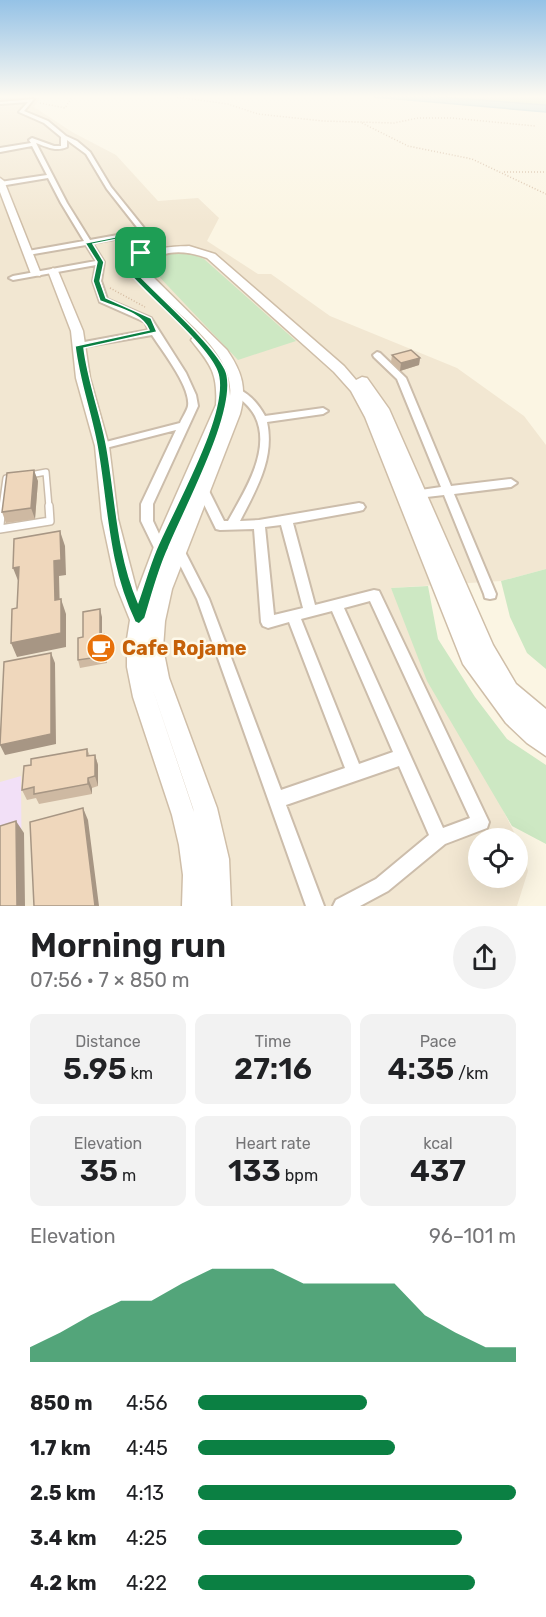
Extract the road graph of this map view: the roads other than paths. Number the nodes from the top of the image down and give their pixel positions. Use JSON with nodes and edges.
{"nodes":[{"id":1,"x":63,"y":139,"type":"edge"},
{"id":2,"x":67,"y":139,"type":"edge"},
{"id":3,"x":34,"y":144,"type":"junction"},
{"id":4,"x":0,"y":150,"type":"edge"},
{"id":5,"x":50,"y":176,"type":"junction"},
{"id":6,"x":0,"y":183,"type":"edge"},
{"id":7,"x":144,"y":232,"type":"junction"},
{"id":8,"x":89,"y":243,"type":"junction"},
{"id":9,"x":156,"y":248,"type":"junction"},
{"id":10,"x":28,"y":253,"type":"junction"},
{"id":11,"x":100,"y":262,"type":"junction"},
{"id":12,"x":53,"y":271,"type":"junction"},
{"id":13,"x":36,"y":274,"type":"junction"},
{"id":14,"x":13,"y":278,"type":"dead end"},
{"id":15,"x":153,"y":332,"type":"junction"},
{"id":16,"x":79,"y":346,"type":"junction"},
{"id":17,"x":377,"y":355,"type":"dead end"},
{"id":18,"x":238,"y":392,"type":"junction"},
{"id":19,"x":323,"y":411,"type":"dead end"},
{"id":20,"x":262,"y":420,"type":"junction"},
{"id":21,"x":185,"y":426,"type":"junction"},
{"id":22,"x":102,"y":446,"type":"junction"},
{"id":23,"x":26,"y":475,"type":"edge"},
{"id":24,"x":16,"y":477,"type":"edge"},
{"id":25,"x":511,"y":483,"type":"dead end"},
{"id":26,"x":202,"y":490,"type":"junction"},
{"id":27,"x":447,"y":490,"type":"junction"},
{"id":28,"x":418,"y":494,"type":"junction"},
{"id":29,"x":359,"y":507,"type":"dead end"},
{"id":30,"x":286,"y":520,"type":"junction"},
{"id":31,"x":259,"y":524,"type":"junction"},
{"id":32,"x":232,"y":525,"type":"junction"},
{"id":33,"x":0,"y":527,"type":"edge"},
{"id":34,"x":169,"y":550,"type":"junction"},
{"id":35,"x":490,"y":594,"type":"dead end"},
{"id":36,"x":336,"y":604,"type":"junction"},
{"id":37,"x":310,"y":611,"type":"junction"},
{"id":38,"x":293,"y":615,"type":"junction"},
{"id":39,"x":139,"y":618,"type":"junction"},
{"id":40,"x":546,"y":723,"type":"edge"},
{"id":41,"x":546,"y":745,"type":"edge"},
{"id":42,"x":402,"y":757,"type":"junction"},
{"id":43,"x":355,"y":773,"type":"junction"},
{"id":44,"x":276,"y":800,"type":"junction"},
{"id":45,"x":439,"y":838,"type":"junction"},
{"id":46,"x":195,"y":906,"type":"edge"},
{"id":47,"x":218,"y":906,"type":"edge"},
{"id":48,"x":315,"y":906,"type":"edge"},
{"id":49,"x":342,"y":906,"type":"edge"}],
"edges":[{"from":1,"to":3,"type":"street"},
{"from":2,"to":7,"type":"street"},
{"from":3,"to":4,"type":"street"},
{"from":3,"to":5,"type":"street"},
{"from":5,"to":6,"type":"street"},
{"from":5,"to":8,"type":"street"},
{"from":6,"to":10,"type":"main road"},
{"from":7,"to":8,"type":"street"},
{"from":7,"to":9,"type":"street"},
{"from":8,"to":10,"type":"street"},
{"from":8,"to":11,"type":"street"},
{"from":9,"to":28,"type":"main road"},
{"from":9,"to":34,"type":"main road"},
{"from":10,"to":13,"type":"main road"},
{"from":11,"to":12,"type":"street"},
{"from":11,"to":15,"type":"street"},
{"from":12,"to":13,"type":"street"},
{"from":12,"to":16,"type":"main road"},
{"from":13,"to":14,"type":"street"},
{"from":15,"to":16,"type":"street"},
{"from":15,"to":21,"type":"street"},
{"from":16,"to":22,"type":"main road"},
{"from":17,"to":27,"type":"street"},
{"from":18,"to":20,"type":"street"},
{"from":18,"to":26,"type":"main road"},
{"from":18,"to":41,"type":"main road"},
{"from":19,"to":20,"type":"street"},
{"from":20,"to":32,"type":"street"},
{"from":21,"to":22,"type":"street"},
{"from":21,"to":34,"type":"street"},
{"from":22,"to":39,"type":"main road"},
{"from":23,"to":33,"type":"lane"},
{"from":24,"to":33,"type":"lane"},
{"from":25,"to":27,"type":"street"},
{"from":26,"to":32,"type":"street"},
{"from":26,"to":34,"type":"main road"},
{"from":27,"to":28,"type":"street"},
{"from":27,"to":35,"type":"street"},
{"from":28,"to":40,"type":"main road"},
{"from":29,"to":30,"type":"street"},
{"from":30,"to":31,"type":"street"},
{"from":30,"to":37,"type":"street"},
{"from":31,"to":32,"type":"street"},
{"from":31,"to":38,"type":"street"},
{"from":34,"to":39,"type":"main road"},
{"from":34,"to":44,"type":"street"},
{"from":34,"to":47,"type":"main road"},
{"from":36,"to":37,"type":"street"},
{"from":36,"to":42,"type":"street"},
{"from":36,"to":45,"type":"street"},
{"from":37,"to":38,"type":"street"},
{"from":38,"to":43,"type":"street"},
{"from":39,"to":46,"type":"main road"},
{"from":42,"to":43,"type":"street"},
{"from":42,"to":45,"type":"street"},
{"from":43,"to":44,"type":"street"},
{"from":44,"to":48,"type":"street"},
{"from":45,"to":49,"type":"street"}]}
